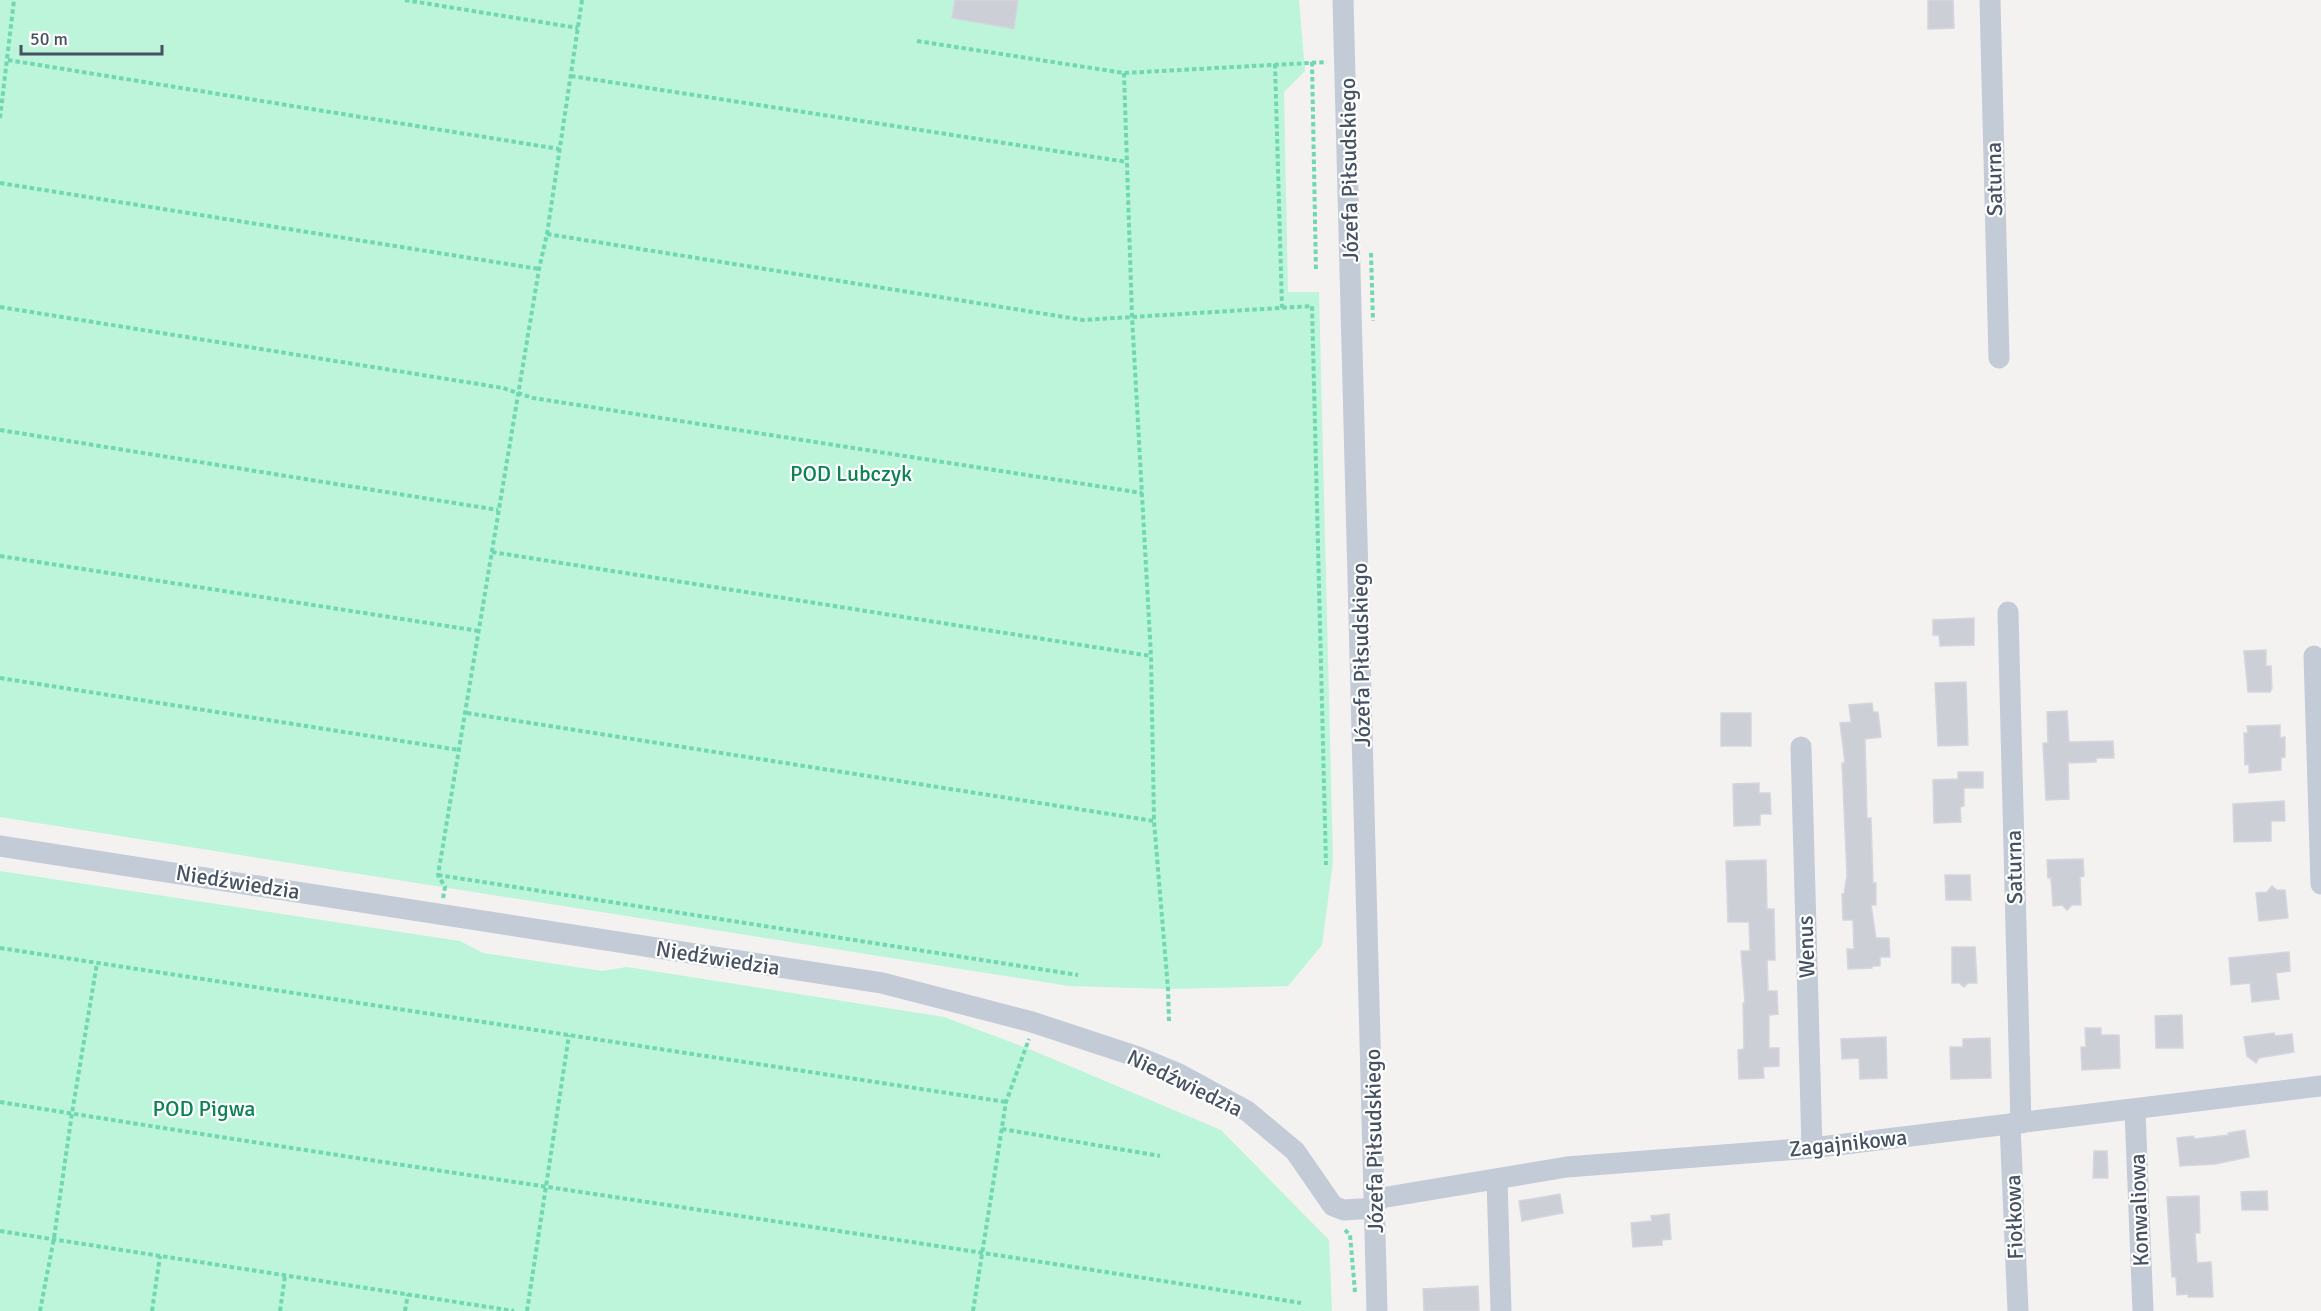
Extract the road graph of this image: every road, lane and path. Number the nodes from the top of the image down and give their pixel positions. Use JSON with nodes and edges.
{"nodes":[{"id":1,"x":14,"y":0,"type":"edge"},
{"id":2,"x":405,"y":0,"type":"edge"},
{"id":3,"x":582,"y":0,"type":"edge"},
{"id":4,"x":1343,"y":0,"type":"edge"},
{"id":5,"x":1990,"y":0,"type":"edge"},
{"id":6,"x":578,"y":28,"type":"junction"},
{"id":7,"x":917,"y":41,"type":"dead end"},
{"id":8,"x":8,"y":60,"type":"junction"},
{"id":9,"x":1346,"y":61,"type":"junction"},
{"id":10,"x":1312,"y":62,"type":"junction"},
{"id":11,"x":1275,"y":64,"type":"junction"},
{"id":12,"x":1124,"y":73,"type":"junction"},
{"id":13,"x":571,"y":76,"type":"junction"},
{"id":14,"x":0,"y":118,"type":"edge"},
{"id":15,"x":559,"y":149,"type":"junction"},
{"id":16,"x":1127,"y":162,"type":"junction"},
{"id":17,"x":0,"y":183,"type":"edge"},
{"id":18,"x":547,"y":234,"type":"junction"},
{"id":19,"x":539,"y":269,"type":"junction"},
{"id":20,"x":1316,"y":272,"type":"dead end"},
{"id":21,"x":0,"y":308,"type":"edge"},
{"id":22,"x":1282,"y":308,"type":"junction"},
{"id":23,"x":1132,"y":316,"type":"junction"},
{"id":24,"x":1999,"y":358,"type":"dead end"},
{"id":25,"x":519,"y":393,"type":"junction"},
{"id":26,"x":0,"y":430,"type":"edge"},
{"id":27,"x":1142,"y":493,"type":"junction"},
{"id":28,"x":498,"y":510,"type":"junction"},
{"id":29,"x":492,"y":552,"type":"junction"},
{"id":30,"x":0,"y":556,"type":"edge"},
{"id":31,"x":2008,"y":612,"type":"dead end"},
{"id":32,"x":479,"y":631,"type":"junction"},
{"id":33,"x":1151,"y":656,"type":"junction"},
{"id":34,"x":2314,"y":656,"type":"dead end"},
{"id":35,"x":0,"y":678,"type":"edge"},
{"id":36,"x":467,"y":713,"type":"junction"},
{"id":37,"x":1801,"y":747,"type":"dead end"},
{"id":38,"x":459,"y":750,"type":"junction"},
{"id":39,"x":1154,"y":821,"type":"junction"},
{"id":40,"x":0,"y":846,"type":"edge"},
{"id":41,"x":1326,"y":865,"type":"dead end"},
{"id":42,"x":438,"y":874,"type":"junction"},
{"id":43,"x":2321,"y":884,"type":"edge"},
{"id":44,"x":445,"y":887,"type":"dead end"},
{"id":45,"x":0,"y":948,"type":"edge"},
{"id":46,"x":97,"y":963,"type":"junction"},
{"id":47,"x":1078,"y":975,"type":"dead end"},
{"id":48,"x":1169,"y":1021,"type":"dead end"},
{"id":49,"x":569,"y":1035,"type":"junction"},
{"id":50,"x":1028,"y":1047,"type":"dead end"},
{"id":51,"x":2321,"y":1086,"type":"edge"},
{"id":52,"x":0,"y":1102,"type":"edge"},
{"id":53,"x":1006,"y":1102,"type":"junction"},
{"id":54,"x":2136,"y":1110,"type":"junction"},
{"id":55,"x":72,"y":1113,"type":"junction"},
{"id":56,"x":2016,"y":1123,"type":"junction"},
{"id":57,"x":1002,"y":1128,"type":"junction"},
{"id":58,"x":1812,"y":1148,"type":"junction"},
{"id":59,"x":1160,"y":1155,"type":"dead end"},
{"id":60,"x":1497,"y":1180,"type":"junction"},
{"id":61,"x":546,"y":1188,"type":"junction"},
{"id":62,"x":1375,"y":1204,"type":"junction"},
{"id":63,"x":0,"y":1231,"type":"edge"},
{"id":64,"x":54,"y":1239,"type":"junction"},
{"id":65,"x":984,"y":1252,"type":"junction"},
{"id":66,"x":160,"y":1256,"type":"junction"},
{"id":67,"x":285,"y":1276,"type":"junction"},
{"id":68,"x":408,"y":1294,"type":"junction"},
{"id":69,"x":1301,"y":1303,"type":"dead end"},
{"id":70,"x":40,"y":1311,"type":"edge"},
{"id":71,"x":152,"y":1311,"type":"edge"},
{"id":72,"x":280,"y":1311,"type":"edge"},
{"id":73,"x":405,"y":1311,"type":"edge"},
{"id":74,"x":514,"y":1311,"type":"edge"},
{"id":75,"x":527,"y":1311,"type":"edge"},
{"id":76,"x":973,"y":1311,"type":"edge"},
{"id":77,"x":1377,"y":1311,"type":"edge"},
{"id":78,"x":1501,"y":1311,"type":"edge"},
{"id":79,"x":2018,"y":1311,"type":"edge"},
{"id":80,"x":2143,"y":1311,"type":"edge"}],
"edges":[{"from":1,"to":8,"type":"path"},
{"from":2,"to":6,"type":"path"},
{"from":3,"to":6,"type":"path"},
{"from":4,"to":9,"type":"street","name":"Józefa Piłsudskiego"},
{"from":5,"to":24,"type":"street","name":"Saturna"},
{"from":6,"to":13,"type":"path"},
{"from":7,"to":12,"type":"path"},
{"from":8,"to":14,"type":"path"},
{"from":8,"to":15,"type":"path"},
{"from":9,"to":10,"type":"path"},
{"from":9,"to":62,"type":"street","name":"Józefa Piłsudskiego"},
{"from":10,"to":11,"type":"path"},
{"from":10,"to":20,"type":"path"},
{"from":11,"to":12,"type":"path"},
{"from":11,"to":22,"type":"path"},
{"from":12,"to":16,"type":"path"},
{"from":13,"to":15,"type":"path"},
{"from":13,"to":16,"type":"path"},
{"from":15,"to":18,"type":"path"},
{"from":16,"to":23,"type":"path"},
{"from":17,"to":19,"type":"path"},
{"from":18,"to":19,"type":"path"},
{"from":18,"to":23,"type":"path"},
{"from":19,"to":25,"type":"path"},
{"from":21,"to":25,"type":"path"},
{"from":22,"to":23,"type":"path"},
{"from":22,"to":41,"type":"path"},
{"from":23,"to":27,"type":"path"},
{"from":25,"to":27,"type":"path"},
{"from":25,"to":28,"type":"path"},
{"from":26,"to":28,"type":"path"},
{"from":27,"to":33,"type":"path"},
{"from":28,"to":29,"type":"path"},
{"from":29,"to":32,"type":"path"},
{"from":29,"to":33,"type":"path"},
{"from":30,"to":32,"type":"path"},
{"from":31,"to":56,"type":"street","name":"Saturna"},
{"from":32,"to":36,"type":"path"},
{"from":33,"to":39,"type":"path"},
{"from":34,"to":43,"type":"street"},
{"from":35,"to":38,"type":"path"},
{"from":36,"to":38,"type":"path"},
{"from":36,"to":39,"type":"path"},
{"from":37,"to":58,"type":"street","name":"Wenus"},
{"from":38,"to":42,"type":"path"},
{"from":39,"to":48,"type":"path"},
{"from":40,"to":62,"type":"street","name":"Niedźwiedzia"},
{"from":42,"to":44,"type":"path"},
{"from":42,"to":47,"type":"path"},
{"from":45,"to":46,"type":"path"},
{"from":46,"to":49,"type":"path"},
{"from":46,"to":55,"type":"path"},
{"from":49,"to":53,"type":"path"},
{"from":49,"to":61,"type":"path"},
{"from":50,"to":53,"type":"path"},
{"from":51,"to":54,"type":"street","name":"Zagajnikowa"},
{"from":52,"to":55,"type":"path"},
{"from":53,"to":57,"type":"path"},
{"from":54,"to":56,"type":"street","name":"Zagajnikowa"},
{"from":54,"to":80,"type":"street","name":"Konwaliowa"},
{"from":55,"to":61,"type":"path"},
{"from":55,"to":64,"type":"path"},
{"from":56,"to":58,"type":"street","name":"Zagajnikowa"},
{"from":56,"to":79,"type":"street","name":"Fiołkowa"},
{"from":57,"to":59,"type":"path"},
{"from":57,"to":65,"type":"path"},
{"from":58,"to":60,"type":"street","name":"Zagajnikowa"},
{"from":60,"to":62,"type":"street","name":"Zagajnikowa"},
{"from":60,"to":78,"type":"street"},
{"from":61,"to":65,"type":"path"},
{"from":61,"to":75,"type":"path"},
{"from":62,"to":77,"type":"street","name":"Józefa Piłsudskiego"},
{"from":63,"to":64,"type":"path"},
{"from":64,"to":66,"type":"path"},
{"from":64,"to":70,"type":"path"},
{"from":65,"to":69,"type":"path"},
{"from":65,"to":76,"type":"path"},
{"from":66,"to":67,"type":"path"},
{"from":66,"to":71,"type":"path"},
{"from":67,"to":68,"type":"path"},
{"from":67,"to":72,"type":"path"},
{"from":68,"to":73,"type":"path"},
{"from":68,"to":74,"type":"path"}]}
